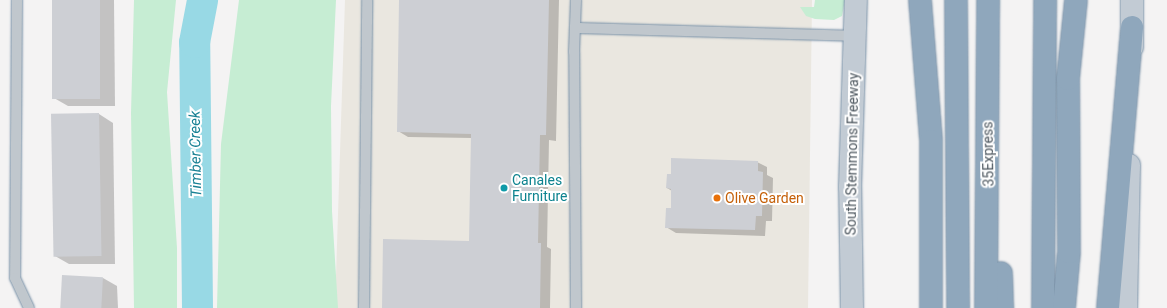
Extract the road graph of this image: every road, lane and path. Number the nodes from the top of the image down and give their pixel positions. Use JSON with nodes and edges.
{"nodes":[{"id":1,"x":17,"y":0,"type":"edge"},
{"id":2,"x":367,"y":0,"type":"edge"},
{"id":3,"x":576,"y":0,"type":"edge"},
{"id":4,"x":856,"y":0,"type":"edge"},
{"id":5,"x":920,"y":0,"type":"edge"},
{"id":6,"x":956,"y":0,"type":"edge"},
{"id":7,"x":988,"y":0,"type":"edge"},
{"id":8,"x":1045,"y":0,"type":"edge"},
{"id":9,"x":1076,"y":0,"type":"edge"},
{"id":10,"x":1132,"y":0,"type":"edge"},
{"id":11,"x":1132,"y":27,"type":"junction"},
{"id":12,"x":575,"y":28,"type":"junction"},
{"id":13,"x":855,"y":36,"type":"junction"},
{"id":14,"x":988,"y":189,"type":"junction"},
{"id":15,"x":29,"y":308,"type":"edge"},
{"id":16,"x":364,"y":308,"type":"edge"},
{"id":17,"x":576,"y":308,"type":"edge"},
{"id":18,"x":852,"y":308,"type":"edge"},
{"id":19,"x":931,"y":308,"type":"edge"},
{"id":20,"x":958,"y":308,"type":"edge"},
{"id":21,"x":986,"y":308,"type":"edge"},
{"id":22,"x":1002,"y":308,"type":"edge"},
{"id":23,"x":1043,"y":308,"type":"edge"},
{"id":24,"x":1064,"y":308,"type":"edge"},
{"id":25,"x":1108,"y":308,"type":"edge"},
{"id":26,"x":1126,"y":308,"type":"edge"}],
"edges":[{"from":1,"to":15,"type":"lane"},
{"from":2,"to":16,"type":"lane"},
{"from":3,"to":12,"type":"lane"},
{"from":4,"to":13,"type":"main road","name":"South Stemmons Freeway"},
{"from":5,"to":19,"type":"highway"},
{"from":6,"to":20,"type":"highway"},
{"from":7,"to":14,"type":"highway","name":"35Express"},
{"from":8,"to":23,"type":"highway"},
{"from":9,"to":24,"type":"highway"},
{"from":10,"to":11,"type":"main road"},
{"from":11,"to":25,"type":"highway"},
{"from":11,"to":26,"type":"main road"},
{"from":12,"to":13,"type":"lane"},
{"from":12,"to":17,"type":"lane"},
{"from":13,"to":18,"type":"main road","name":"South Stemmons Freeway"},
{"from":14,"to":21,"type":"highway","name":"35Express"},
{"from":14,"to":22,"type":"highway"}]}
